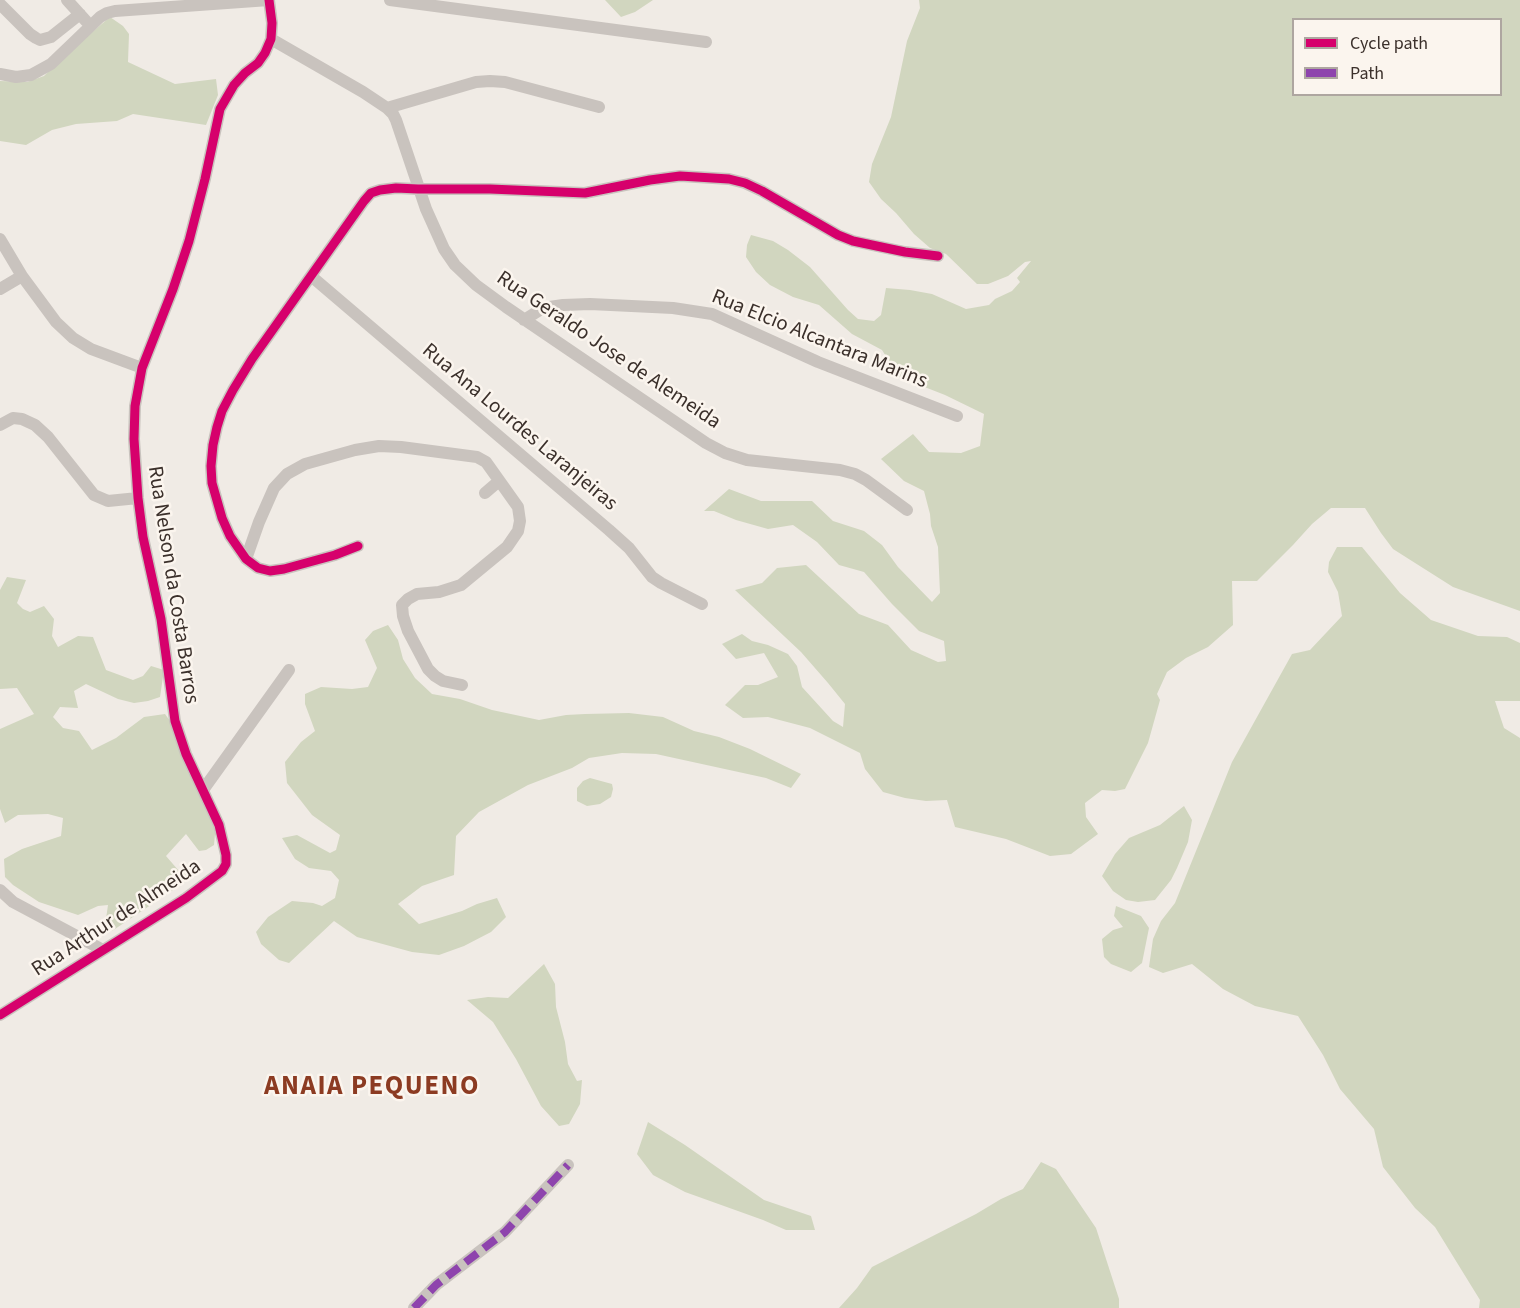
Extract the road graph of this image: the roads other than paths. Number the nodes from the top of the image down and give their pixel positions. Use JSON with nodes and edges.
{"nodes":[{"id":1,"x":66,"y":0,"type":"edge"},
{"id":2,"x":269,"y":0,"type":"edge"},
{"id":3,"x":390,"y":0,"type":"edge"},
{"id":4,"x":405,"y":1,"type":"edge"},
{"id":5,"x":186,"y":3,"type":"edge"},
{"id":6,"x":0,"y":4,"type":"edge"},
{"id":7,"x":80,"y":14,"type":"junction"},
{"id":8,"x":91,"y":26,"type":"junction"},
{"id":9,"x":271,"y":39,"type":"junction"},
{"id":10,"x":706,"y":42,"type":"dead end"},
{"id":11,"x":0,"y":74,"type":"edge"},
{"id":12,"x":599,"y":107,"type":"dead end"},
{"id":13,"x":387,"y":108,"type":"junction"},
{"id":14,"x":418,"y":189,"type":"junction"},
{"id":15,"x":0,"y":239,"type":"edge"},
{"id":16,"x":938,"y":256,"type":"dead end"},
{"id":17,"x":22,"y":276,"type":"junction"},
{"id":18,"x":311,"y":276,"type":"junction"},
{"id":19,"x":0,"y":289,"type":"edge"},
{"id":20,"x":524,"y":320,"type":"junction"},
{"id":21,"x":142,"y":368,"type":"junction"},
{"id":22,"x":957,"y":417,"type":"dead end"},
{"id":23,"x":0,"y":424,"type":"edge"},
{"id":24,"x":499,"y":481,"type":"junction"},
{"id":25,"x":485,"y":493,"type":"dead end"},
{"id":26,"x":138,"y":498,"type":"junction"},
{"id":27,"x":907,"y":510,"type":"dead end"},
{"id":28,"x":358,"y":546,"type":"dead end"},
{"id":29,"x":246,"y":559,"type":"junction"},
{"id":30,"x":702,"y":604,"type":"dead end"},
{"id":31,"x":289,"y":670,"type":"dead end"},
{"id":32,"x":462,"y":685,"type":"dead end"},
{"id":33,"x":203,"y":790,"type":"junction"},
{"id":34,"x":222,"y":871,"type":"joint"},
{"id":35,"x":0,"y":890,"type":"edge"},
{"id":36,"x":103,"y":951,"type":"junction"},
{"id":37,"x":0,"y":1016,"type":"edge"},
{"id":38,"x":568,"y":1165,"type":"dead end"},
{"id":39,"x":414,"y":1308,"type":"edge"}],
"edges":[{"from":1,"to":7,"type":"street"},
{"from":2,"to":5,"type":"street"},
{"from":2,"to":9,"type":"street"},
{"from":3,"to":4,"type":"street"},
{"from":4,"to":10,"type":"street"},
{"from":5,"to":8,"type":"street"},
{"from":6,"to":7,"type":"street"},
{"from":7,"to":8,"type":"street"},
{"from":8,"to":11,"type":"street"},
{"from":9,"to":13,"type":"street"},
{"from":9,"to":21,"type":"street","name":"Rua Nelson da Costa Barros"},
{"from":12,"to":13,"type":"street"},
{"from":13,"to":14,"type":"street","name":"Rua Geraldo Jose de Alemeida"},
{"from":14,"to":16,"type":"street"},
{"from":14,"to":18,"type":"street"},
{"from":14,"to":20,"type":"street","name":"Rua Geraldo Jose de Alemeida"},
{"from":15,"to":17,"type":"street"},
{"from":17,"to":19,"type":"street"},
{"from":17,"to":21,"type":"street"},
{"from":18,"to":29,"type":"street"},
{"from":18,"to":30,"type":"street","name":"Rua Ana Lourdes Laranjeiras"},
{"from":20,"to":22,"type":"street","name":"Rua Elcio Alcantara Marins"},
{"from":20,"to":27,"type":"street","name":"Rua Geraldo Jose de Alemeida"},
{"from":21,"to":26,"type":"street","name":"Rua Nelson da Costa Barros"},
{"from":23,"to":26,"type":"street"},
{"from":24,"to":25,"type":"street"},
{"from":24,"to":29,"type":"street"},
{"from":24,"to":32,"type":"street"},
{"from":26,"to":33,"type":"street","name":"Rua Nelson da Costa Barros"},
{"from":28,"to":29,"type":"street"},
{"from":31,"to":33,"type":"street"},
{"from":33,"to":34,"type":"street","name":"Rua Nelson da Costa Barros"},
{"from":34,"to":36,"type":"street","name":"Rua Arthur de Almeida"},
{"from":35,"to":36,"type":"street"},
{"from":36,"to":37,"type":"street","name":"Rua Arthur de Almeida"},
{"from":38,"to":39,"type":"street"}]}
